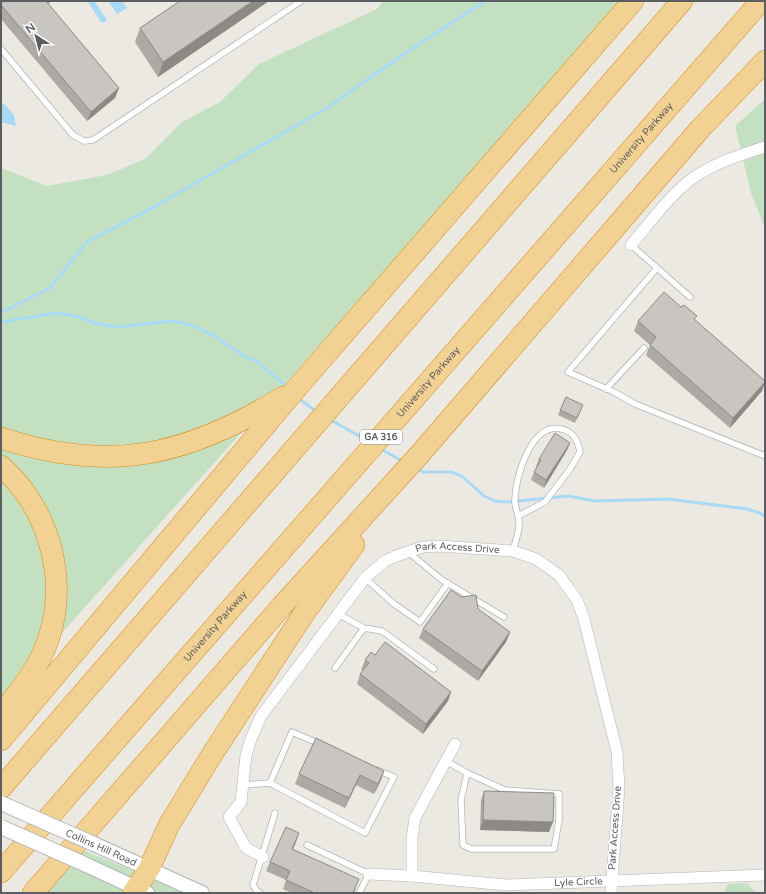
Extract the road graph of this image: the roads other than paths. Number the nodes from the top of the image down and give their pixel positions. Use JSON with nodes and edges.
{"nodes":[{"id":1,"x":301,"y":1,"type":"edge"},
{"id":2,"x":633,"y":1,"type":"edge"},
{"id":3,"x":682,"y":1,"type":"edge"},
{"id":4,"x":760,"y":1,"type":"edge"},
{"id":5,"x":1,"y":49,"type":"edge"},
{"id":6,"x":765,"y":61,"type":"edge"},
{"id":7,"x":765,"y":147,"type":"edge"},
{"id":8,"x":631,"y":245,"type":"joint"},
{"id":9,"x":657,"y":268,"type":"junction"},
{"id":10,"x":690,"y":297,"type":"dead end"},
{"id":11,"x":644,"y":348,"type":"dead end"},
{"id":12,"x":606,"y":389,"type":"junction"},
{"id":13,"x":295,"y":390,"type":"junction"},
{"id":14,"x":1,"y":438,"type":"edge"},
{"id":15,"x":420,"y":454,"type":"junction"},
{"id":16,"x":765,"y":456,"type":"edge"},
{"id":17,"x":1,"y":466,"type":"edge"},
{"id":18,"x":520,"y":516,"type":"junction"},
{"id":19,"x":407,"y":551,"type":"junction"},
{"id":20,"x":513,"y":551,"type":"junction"},
{"id":21,"x":365,"y":578,"type":"junction"},
{"id":22,"x":448,"y":584,"type":"junction"},
{"id":23,"x":338,"y":614,"type":"junction"},
{"id":24,"x":504,"y":617,"type":"dead end"},
{"id":25,"x":364,"y":628,"type":"junction"},
{"id":26,"x":335,"y":668,"type":"dead end"},
{"id":27,"x":434,"y":669,"type":"dead end"},
{"id":28,"x":1,"y":715,"type":"edge"},
{"id":29,"x":1,"y":740,"type":"edge"},
{"id":30,"x":455,"y":744,"type":"dead end"},
{"id":31,"x":328,"y":748,"type":"edge"},
{"id":32,"x":446,"y":761,"type":"junction"},
{"id":33,"x":372,"y":768,"type":"edge"},
{"id":34,"x":467,"y":772,"type":"junction"},
{"id":35,"x":270,"y":783,"type":"junction"},
{"id":36,"x":243,"y":785,"type":"junction"},
{"id":37,"x":1,"y":788,"type":"edge"},
{"id":38,"x":1,"y":803,"type":"edge"},
{"id":39,"x":275,"y":813,"type":"dead end"},
{"id":40,"x":1,"y":827,"type":"edge"},
{"id":41,"x":307,"y":845,"type":"dead end"},
{"id":42,"x":263,"y":857,"type":"junction"},
{"id":43,"x":149,"y":869,"type":"junction"},
{"id":44,"x":1,"y":872,"type":"edge"},
{"id":45,"x":369,"y":874,"type":"junction"},
{"id":46,"x":765,"y":874,"type":"edge"},
{"id":47,"x":412,"y":876,"type":"junction"},
{"id":48,"x":612,"y":881,"type":"junction"},
{"id":49,"x":139,"y":891,"type":"edge"},
{"id":50,"x":33,"y":893,"type":"edge"},
{"id":51,"x":202,"y":893,"type":"edge"},
{"id":52,"x":260,"y":893,"type":"edge"},
{"id":53,"x":359,"y":893,"type":"edge"},
{"id":54,"x":611,"y":893,"type":"edge"}],
"edges":[{"from":1,"to":5,"type":"lane"},
{"from":2,"to":13,"type":"highway"},
{"from":3,"to":37,"type":"highway"},
{"from":4,"to":44,"type":"highway","name":"University Parkway","number":"GA 316"},
{"from":6,"to":15,"type":"highway"},
{"from":7,"to":8,"type":"street"},
{"from":8,"to":9,"type":"lane"},
{"from":9,"to":10,"type":"lane"},
{"from":9,"to":12,"type":"lane"},
{"from":11,"to":12,"type":"lane"},
{"from":12,"to":16,"type":"lane"},
{"from":13,"to":14,"type":"highway"},
{"from":13,"to":29,"type":"highway"},
{"from":15,"to":43,"type":"highway"},
{"from":15,"to":50,"type":"highway"},
{"from":17,"to":28,"type":"highway"},
{"from":18,"to":18,"type":"lane"},
{"from":18,"to":20,"type":"lane"},
{"from":19,"to":20,"type":"street","name":"Park Access Drive"},
{"from":19,"to":21,"type":"street","name":"Park Access Drive"},
{"from":19,"to":22,"type":"lane"},
{"from":20,"to":48,"type":"street","name":"Park Access Drive"},
{"from":21,"to":22,"type":"lane"},
{"from":21,"to":23,"type":"street","name":"Park Access Drive"},
{"from":22,"to":24,"type":"lane"},
{"from":23,"to":25,"type":"lane"},
{"from":23,"to":36,"type":"street","name":"Park Access Drive"},
{"from":25,"to":26,"type":"lane"},
{"from":25,"to":27,"type":"lane"},
{"from":30,"to":32,"type":"street"},
{"from":31,"to":35,"type":"lane"},
{"from":32,"to":34,"type":"lane"},
{"from":32,"to":47,"type":"street"},
{"from":33,"to":35,"type":"lane"},
{"from":34,"to":34,"type":"lane"},
{"from":35,"to":36,"type":"lane"},
{"from":36,"to":42,"type":"street","name":"Park Access Drive"},
{"from":38,"to":43,"type":"street","name":"Collins Hill Road","bridge":true},
{"from":39,"to":42,"type":"lane"},
{"from":40,"to":49,"type":"street","bridge":true},
{"from":41,"to":45,"type":"lane"},
{"from":42,"to":52,"type":"lane"},
{"from":43,"to":49,"type":"highway"},
{"from":43,"to":51,"type":"street","name":"Collins Hill Road"},
{"from":45,"to":47,"type":"street","name":"Lyle Circle"},
{"from":45,"to":53,"type":"lane"},
{"from":46,"to":48,"type":"street","name":"Lyle Circle"},
{"from":47,"to":48,"type":"street","name":"Lyle Circle"},
{"from":48,"to":54,"type":"street","name":"Park Access Drive"}]}
